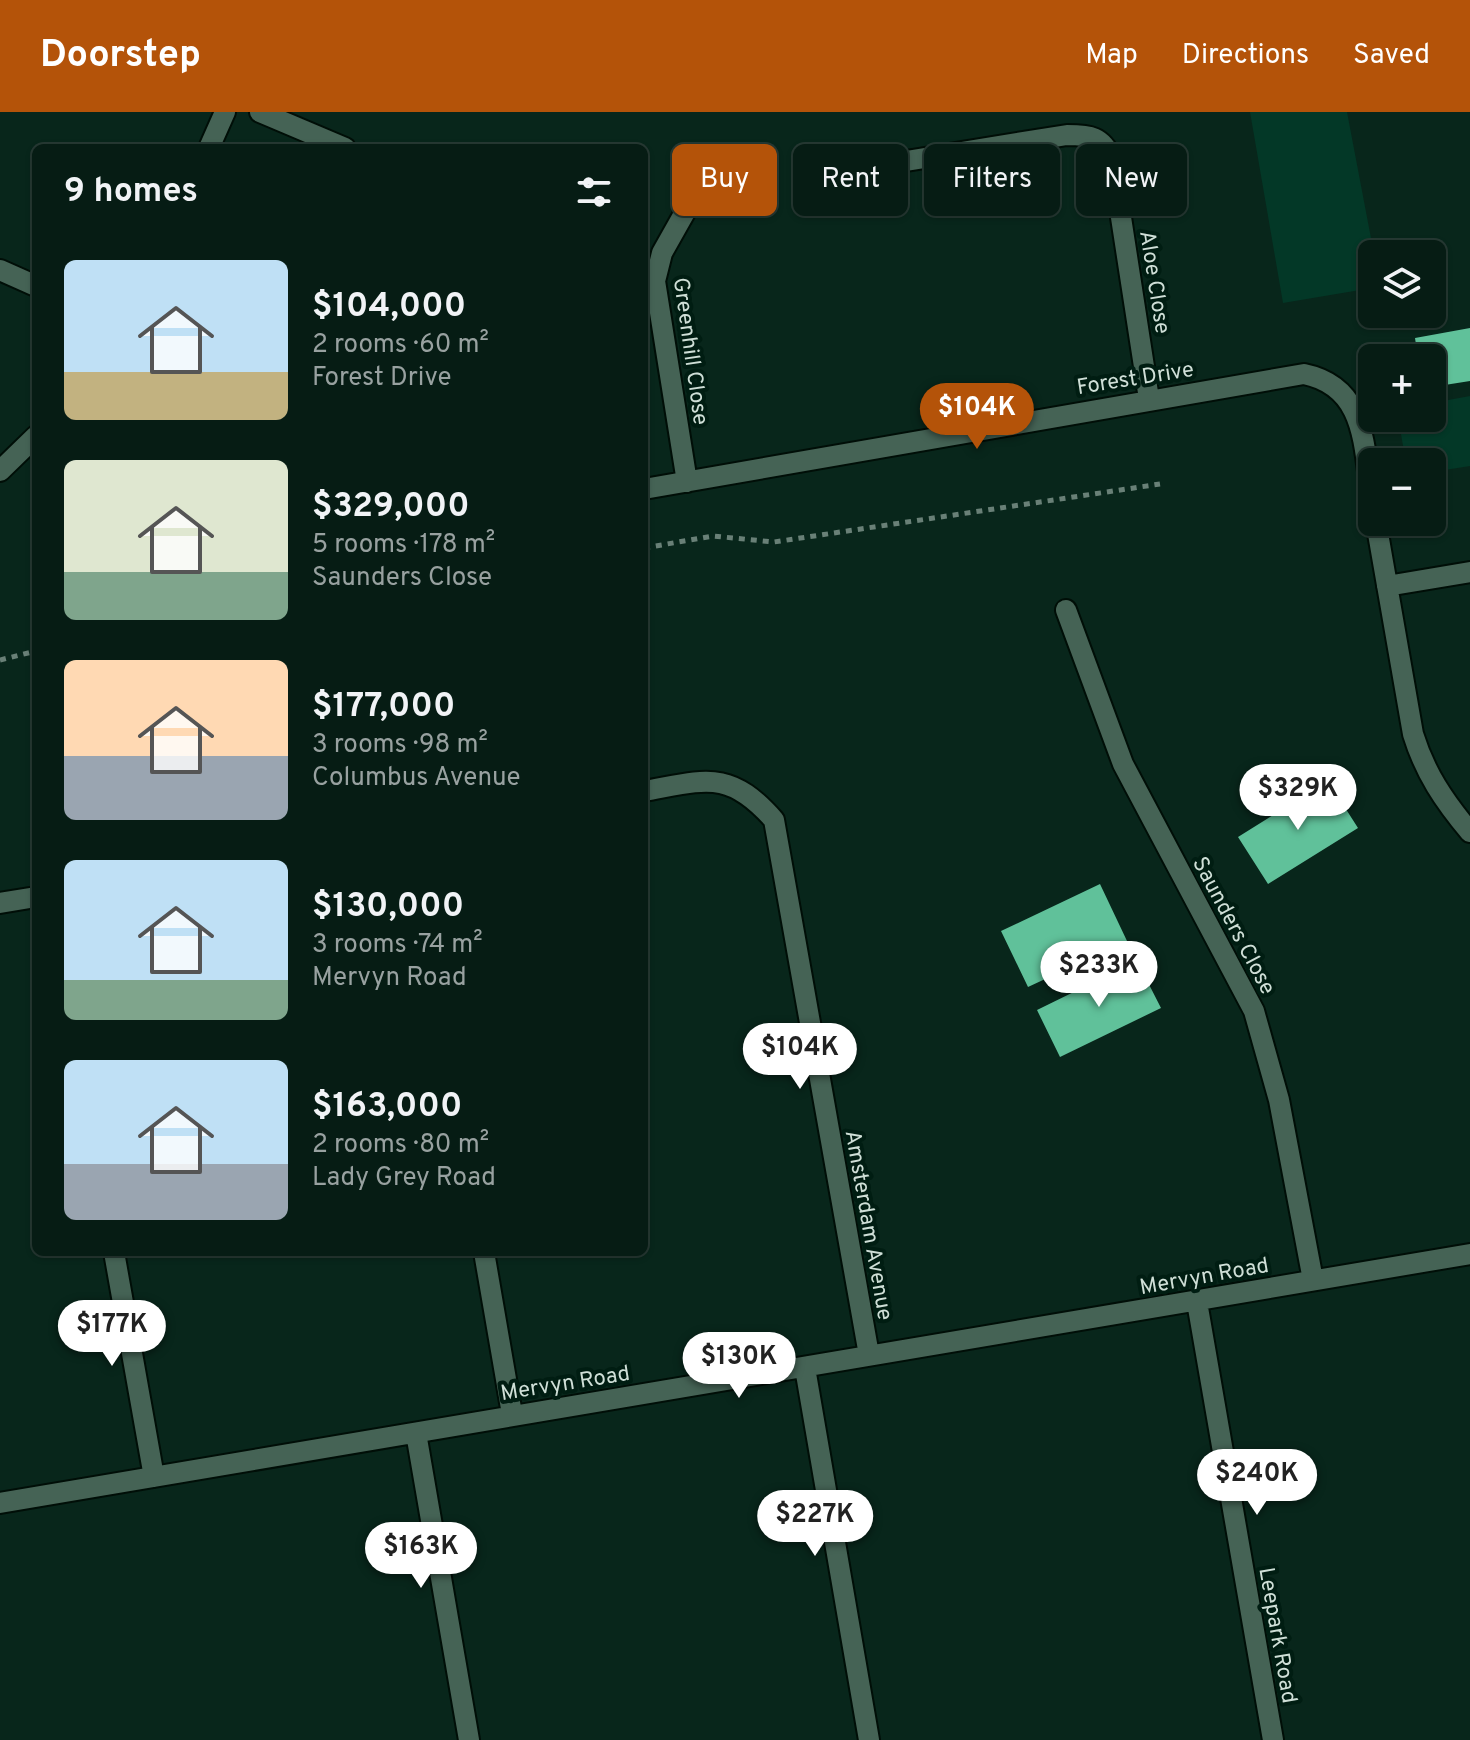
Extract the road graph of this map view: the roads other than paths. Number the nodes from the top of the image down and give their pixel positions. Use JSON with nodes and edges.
{"nodes":[{"id":1,"x":225,"y":112,"type":"edge"},
{"id":2,"x":260,"y":112,"type":"edge"},
{"id":3,"x":211,"y":144,"type":"edge"},
{"id":4,"x":336,"y":144,"type":"edge"},
{"id":5,"x":908,"y":161,"type":"edge"},
{"id":6,"x":683,"y":216,"type":"edge"},
{"id":7,"x":0,"y":270,"type":"edge"},
{"id":8,"x":32,"y":284,"type":"edge"},
{"id":9,"x":1149,"y":399,"type":"junction"},
{"id":10,"x":32,"y":440,"type":"edge"},
{"id":11,"x":1363,"y":448,"type":"edge"},
{"id":12,"x":0,"y":471,"type":"edge"},
{"id":13,"x":687,"y":482,"type":"junction"},
{"id":14,"x":648,"y":488,"type":"edge"},
{"id":15,"x":1378,"y":536,"type":"edge"},
{"id":16,"x":1470,"y":572,"type":"edge"},
{"id":17,"x":1387,"y":586,"type":"junction"},
{"id":18,"x":1066,"y":610,"type":"dead end"},
{"id":19,"x":648,"y":790,"type":"edge"},
{"id":20,"x":1470,"y":832,"type":"edge"},
{"id":21,"x":32,"y":898,"type":"edge"},
{"id":22,"x":0,"y":903,"type":"edge"},
{"id":23,"x":1470,"y":1254,"type":"edge"},
{"id":24,"x":115,"y":1256,"type":"edge"},
{"id":25,"x":485,"y":1256,"type":"edge"},
{"id":26,"x":1313,"y":1280,"type":"junction"},
{"id":27,"x":1197,"y":1302,"type":"junction"},
{"id":28,"x":869,"y":1355,"type":"junction"},
{"id":29,"x":805,"y":1368,"type":"junction"},
{"id":30,"x":512,"y":1414,"type":"junction"},
{"id":31,"x":416,"y":1433,"type":"junction"},
{"id":32,"x":154,"y":1477,"type":"junction"},
{"id":33,"x":0,"y":1503,"type":"edge"},
{"id":34,"x":469,"y":1740,"type":"edge"},
{"id":35,"x":869,"y":1740,"type":"edge"},
{"id":36,"x":1273,"y":1740,"type":"edge"}],
"edges":[{"from":1,"to":3,"type":"street"},
{"from":2,"to":4,"type":"street"},
{"from":5,"to":9,"type":"street","name":"Aloe Close"},
{"from":6,"to":13,"type":"street","name":"Greenhill Close"},
{"from":7,"to":8,"type":"street"},
{"from":9,"to":11,"type":"street","name":"Forest Drive"},
{"from":9,"to":13,"type":"street","name":"Forest Drive"},
{"from":10,"to":12,"type":"street"},
{"from":13,"to":14,"type":"street","name":"Forest Drive"},
{"from":15,"to":17,"type":"street"},
{"from":16,"to":17,"type":"street"},
{"from":17,"to":20,"type":"street"},
{"from":18,"to":26,"type":"street","name":"Saunders Close"},
{"from":19,"to":28,"type":"street","name":"Amsterdam Avenue"},
{"from":21,"to":22,"type":"street"},
{"from":23,"to":26,"type":"street","name":"Mervyn Road"},
{"from":24,"to":32,"type":"street"},
{"from":25,"to":30,"type":"street"},
{"from":26,"to":27,"type":"street","name":"Mervyn Road"},
{"from":27,"to":28,"type":"street","name":"Mervyn Road"},
{"from":27,"to":36,"type":"street","name":"Leepark Road"},
{"from":28,"to":29,"type":"street","name":"Mervyn Road"},
{"from":29,"to":30,"type":"street","name":"Mervyn Road"},
{"from":29,"to":35,"type":"street"},
{"from":30,"to":31,"type":"street","name":"Mervyn Road"},
{"from":31,"to":32,"type":"street","name":"Mervyn Road"},
{"from":31,"to":34,"type":"street"},
{"from":32,"to":33,"type":"street","name":"Mervyn Road"}]}
